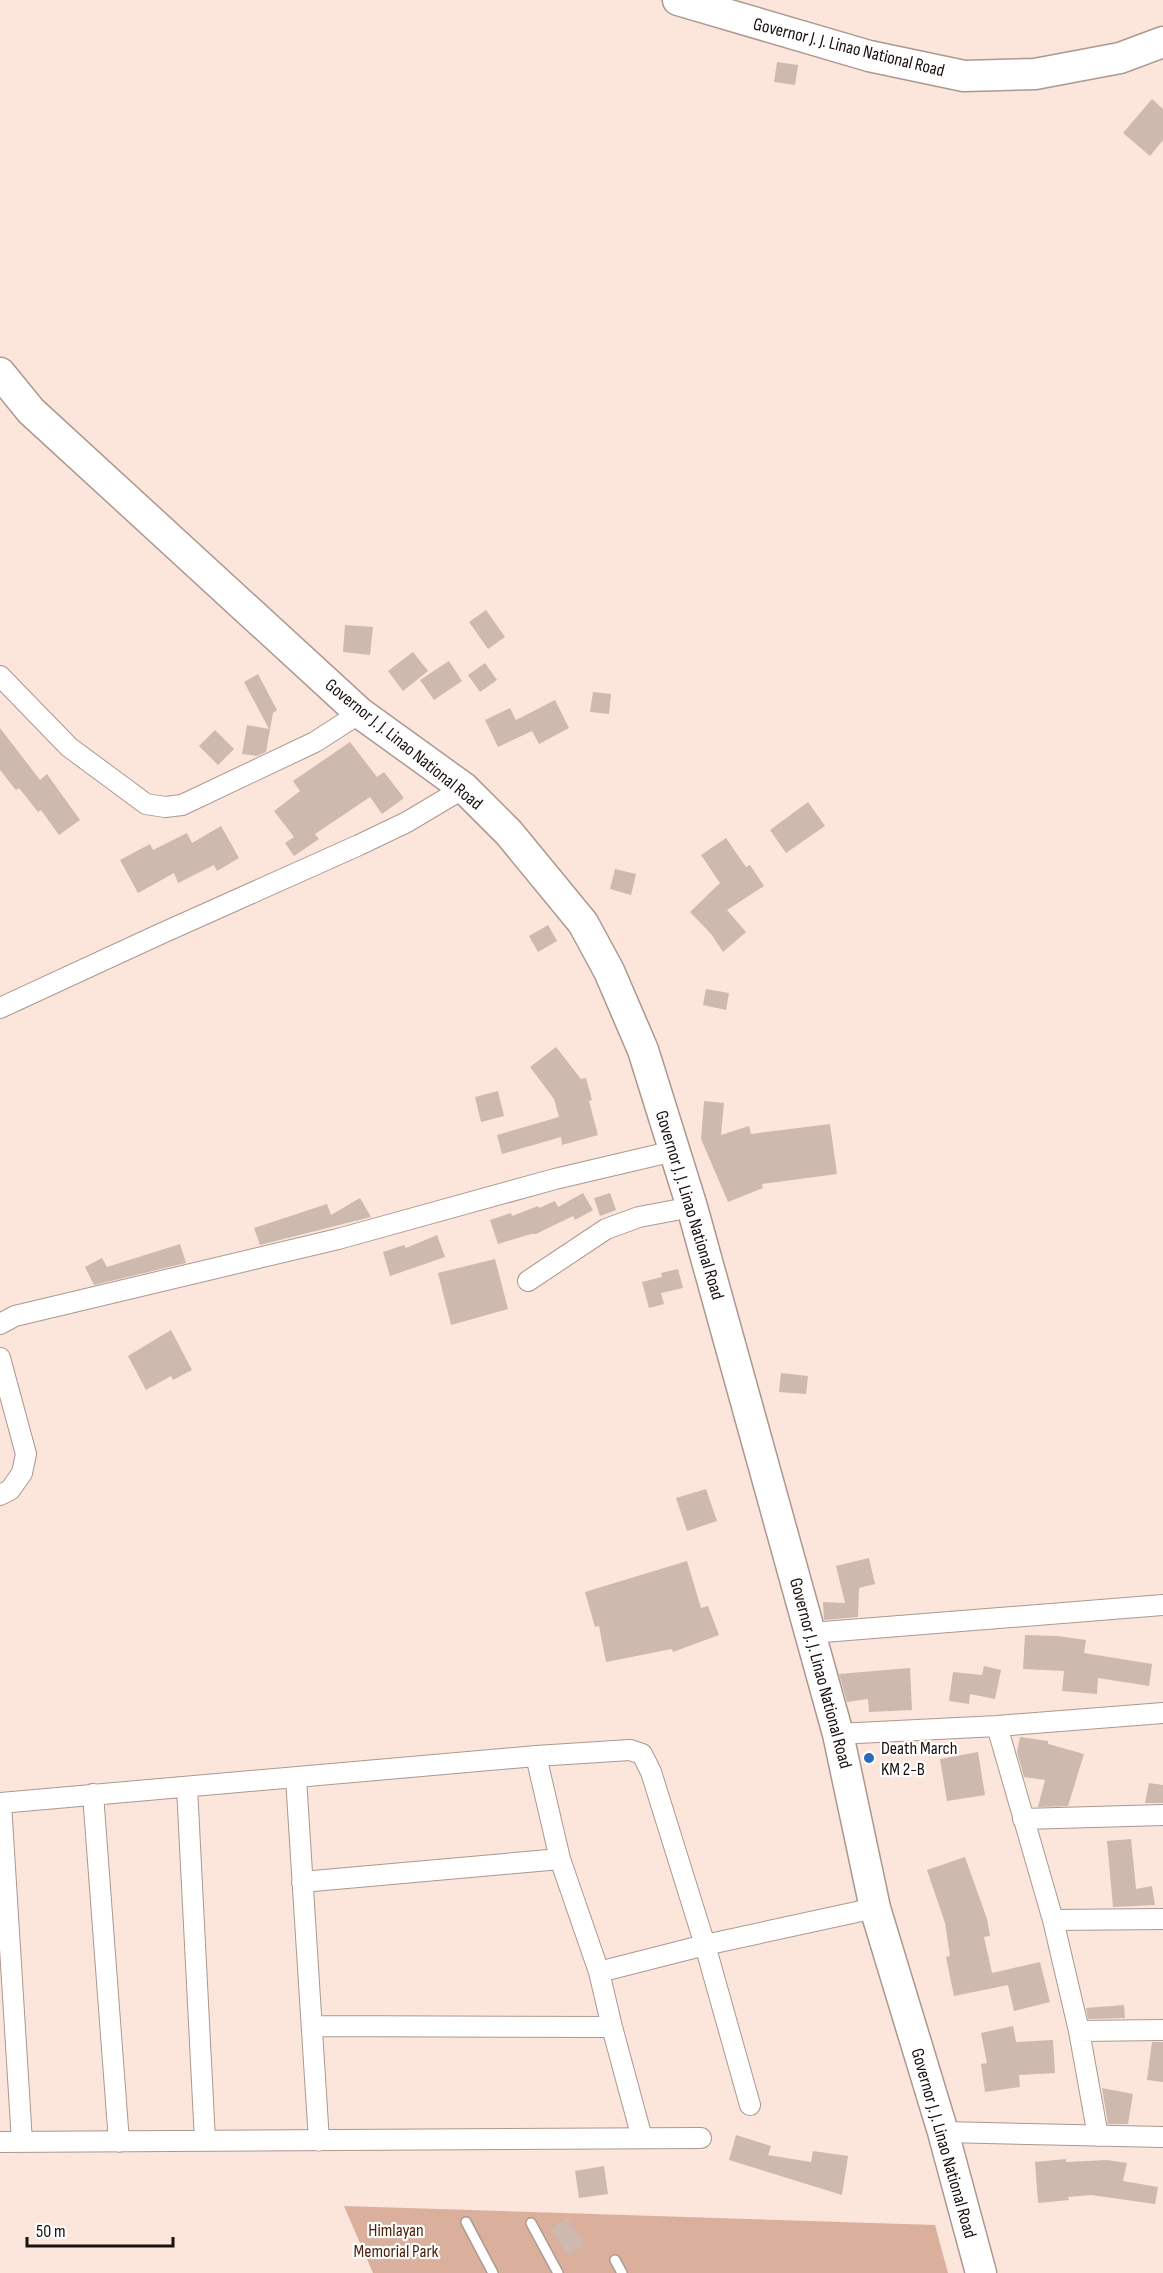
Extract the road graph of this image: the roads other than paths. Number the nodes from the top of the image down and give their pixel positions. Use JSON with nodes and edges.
{"nodes":[{"id":1,"x":678,"y":0,"type":"edge"},
{"id":2,"x":1163,"y":42,"type":"edge"},
{"id":3,"x":0,"y":373,"type":"edge"},
{"id":4,"x":0,"y":676,"type":"edge"},
{"id":5,"x":360,"y":713,"type":"junction"},
{"id":6,"x":464,"y":788,"type":"junction"},
{"id":7,"x":0,"y":1008,"type":"edge"},
{"id":8,"x":674,"y":1151,"type":"junction"},
{"id":9,"x":692,"y":1206,"type":"junction"},
{"id":10,"x":528,"y":1281,"type":"dead end"},
{"id":11,"x":0,"y":1324,"type":"edge"},
{"id":12,"x":0,"y":1358,"type":"edge"},
{"id":13,"x":0,"y":1495,"type":"edge"},
{"id":14,"x":1163,"y":1605,"type":"edge"},
{"id":15,"x":811,"y":1633,"type":"junction"},
{"id":16,"x":1163,"y":1713,"type":"edge"},
{"id":17,"x":997,"y":1726,"type":"junction"},
{"id":18,"x":838,"y":1734,"type":"junction"},
{"id":19,"x":536,"y":1756,"type":"junction"},
{"id":20,"x":296,"y":1778,"type":"junction"},
{"id":21,"x":188,"y":1787,"type":"junction"},
{"id":22,"x":93,"y":1794,"type":"junction"},
{"id":23,"x":1,"y":1803,"type":"edge"},
{"id":24,"x":1163,"y":1815,"type":"edge"},
{"id":25,"x":1023,"y":1819,"type":"junction"},
{"id":26,"x":560,"y":1859,"type":"junction"},
{"id":27,"x":302,"y":1882,"type":"junction"},
{"id":28,"x":875,"y":1908,"type":"junction"},
{"id":29,"x":1163,"y":1919,"type":"edge"},
{"id":30,"x":1053,"y":1920,"type":"junction"},
{"id":31,"x":705,"y":1945,"type":"junction"},
{"id":32,"x":600,"y":1972,"type":"junction"},
{"id":33,"x":312,"y":2026,"type":"junction"},
{"id":34,"x":612,"y":2027,"type":"junction"},
{"id":35,"x":1163,"y":2030,"type":"edge"},
{"id":36,"x":1079,"y":2031,"type":"junction"},
{"id":37,"x":750,"y":2105,"type":"dead end"},
{"id":38,"x":943,"y":2132,"type":"junction"},
{"id":39,"x":1098,"y":2136,"type":"junction"},
{"id":40,"x":1163,"y":2137,"type":"edge"},
{"id":41,"x":642,"y":2138,"type":"junction"},
{"id":42,"x":700,"y":2138,"type":"dead end"},
{"id":43,"x":319,"y":2140,"type":"junction"},
{"id":44,"x":205,"y":2141,"type":"junction"},
{"id":45,"x":0,"y":2142,"type":"edge"},
{"id":46,"x":22,"y":2142,"type":"junction"},
{"id":47,"x":119,"y":2142,"type":"junction"},
{"id":48,"x":465,"y":2222,"type":"dead end"},
{"id":49,"x":531,"y":2223,"type":"dead end"},
{"id":50,"x":615,"y":2260,"type":"dead end"},
{"id":51,"x":493,"y":2273,"type":"edge"},
{"id":52,"x":558,"y":2273,"type":"edge"},
{"id":53,"x":622,"y":2273,"type":"edge"},
{"id":54,"x":981,"y":2273,"type":"edge"}],
"edges":[{"from":1,"to":2,"type":"main road","name":"Governor J. J. Linao National Road"},
{"from":3,"to":5,"type":"main road","name":"Governor J. J. Linao National Road"},
{"from":4,"to":5,"type":"street"},
{"from":5,"to":6,"type":"main road","name":"Governor J. J. Linao National Road"},
{"from":6,"to":7,"type":"street"},
{"from":6,"to":8,"type":"main road","name":"Governor J. J. Linao National Road"},
{"from":8,"to":9,"type":"main road","name":"Governor J. J. Linao National Road"},
{"from":8,"to":11,"type":"street"},
{"from":9,"to":10,"type":"street"},
{"from":9,"to":15,"type":"main road","name":"Governor J. J. Linao National Road"},
{"from":12,"to":13,"type":"street"},
{"from":14,"to":15,"type":"street"},
{"from":15,"to":18,"type":"main road","name":"Governor J. J. Linao National Road"},
{"from":16,"to":17,"type":"street"},
{"from":17,"to":18,"type":"street"},
{"from":17,"to":25,"type":"street"},
{"from":18,"to":28,"type":"main road","name":"Governor J. J. Linao National Road"},
{"from":19,"to":20,"type":"street"},
{"from":19,"to":26,"type":"street"},
{"from":19,"to":31,"type":"street"},
{"from":20,"to":21,"type":"street"},
{"from":20,"to":27,"type":"street"},
{"from":21,"to":22,"type":"street"},
{"from":21,"to":44,"type":"street"},
{"from":22,"to":23,"type":"street"},
{"from":22,"to":47,"type":"street"},
{"from":23,"to":46,"type":"street"},
{"from":24,"to":25,"type":"street"},
{"from":25,"to":30,"type":"street"},
{"from":26,"to":27,"type":"street"},
{"from":26,"to":32,"type":"street"},
{"from":27,"to":33,"type":"street"},
{"from":28,"to":31,"type":"street"},
{"from":28,"to":38,"type":"main road","name":"Governor J. J. Linao National Road"},
{"from":29,"to":30,"type":"street"},
{"from":30,"to":36,"type":"street"},
{"from":31,"to":32,"type":"street"},
{"from":31,"to":37,"type":"street"},
{"from":32,"to":34,"type":"street"},
{"from":33,"to":34,"type":"street"},
{"from":33,"to":43,"type":"street"},
{"from":34,"to":41,"type":"street"},
{"from":35,"to":36,"type":"street"},
{"from":36,"to":39,"type":"street"},
{"from":38,"to":39,"type":"street"},
{"from":38,"to":54,"type":"main road","name":"Governor J. J. Linao National Road"},
{"from":39,"to":40,"type":"street"},
{"from":41,"to":42,"type":"street"},
{"from":41,"to":43,"type":"street"},
{"from":43,"to":44,"type":"street"},
{"from":44,"to":47,"type":"street"},
{"from":45,"to":46,"type":"street"},
{"from":46,"to":47,"type":"street"},
{"from":48,"to":51,"type":"lane"},
{"from":49,"to":52,"type":"lane"},
{"from":50,"to":53,"type":"lane"}]}
